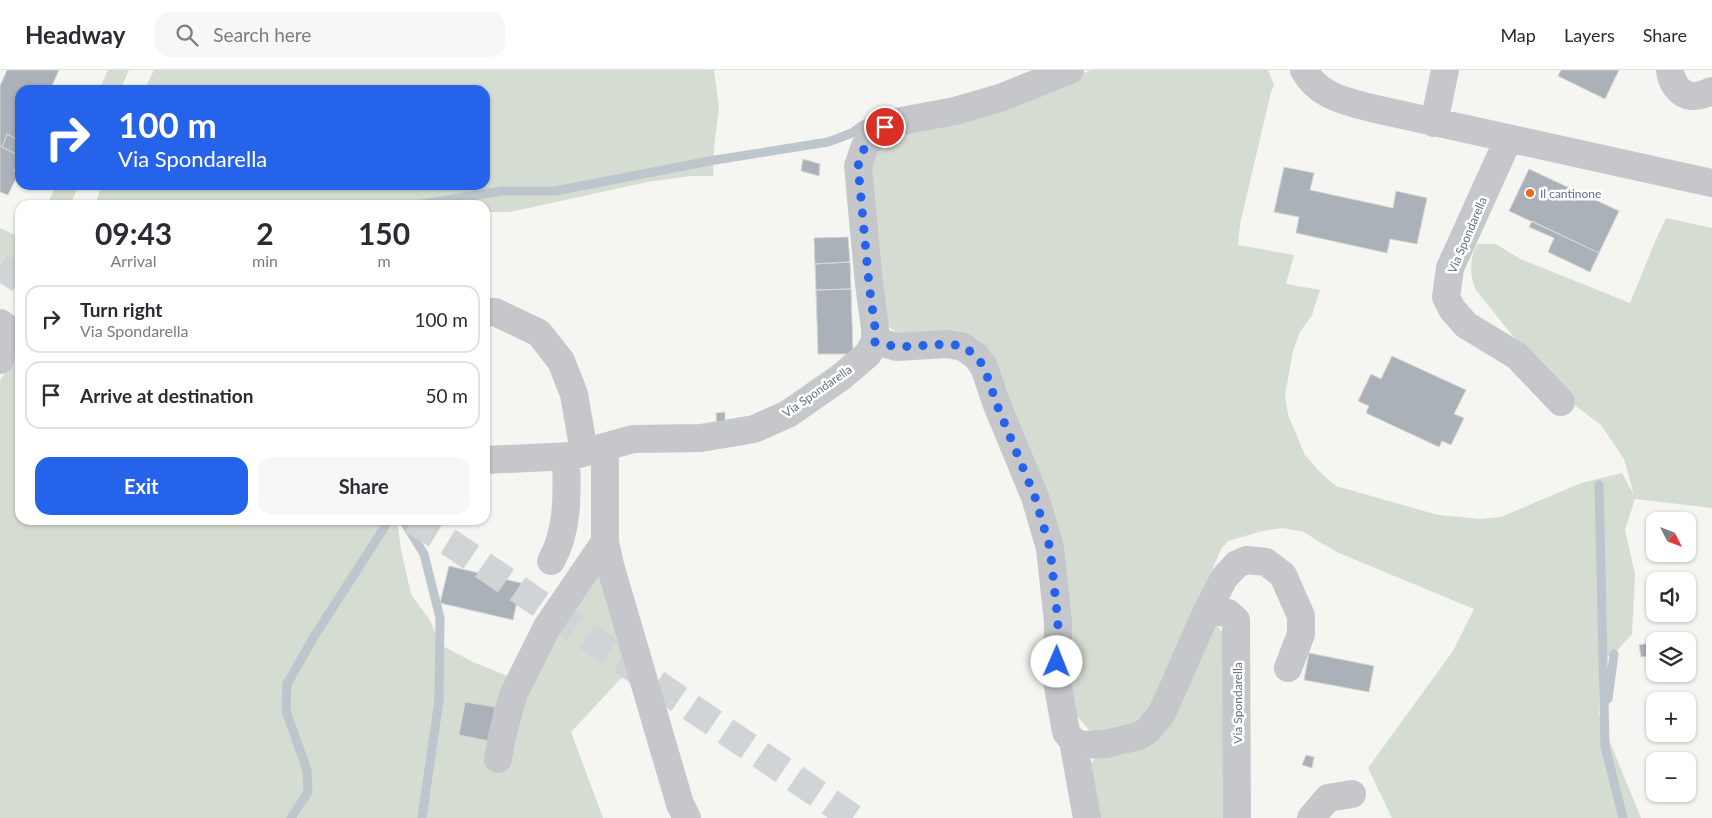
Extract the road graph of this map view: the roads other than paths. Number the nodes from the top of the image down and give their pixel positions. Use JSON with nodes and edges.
{"nodes":[{"id":1,"x":1070,"y":70,"type":"edge"},
{"id":2,"x":1304,"y":70,"type":"edge"},
{"id":3,"x":1445,"y":70,"type":"edge"},
{"id":4,"x":1670,"y":70,"type":"edge"},
{"id":5,"x":1712,"y":90,"type":"edge"},
{"id":6,"x":1434,"y":123,"type":"junction"},
{"id":7,"x":1508,"y":140,"type":"junction"},
{"id":8,"x":1712,"y":183,"type":"edge"},
{"id":9,"x":490,"y":312,"type":"edge"},
{"id":10,"x":0,"y":323,"type":"edge"},
{"id":11,"x":875,"y":342,"type":"junction"},
{"id":12,"x":0,"y":360,"type":"edge"},
{"id":13,"x":1561,"y":402,"type":"dead end"},
{"id":14,"x":585,"y":452,"type":"junction"},
{"id":15,"x":490,"y":460,"type":"edge"},
{"id":16,"x":605,"y":542,"type":"junction"},
{"id":17,"x":551,"y":561,"type":"dead end"},
{"id":18,"x":1207,"y":611,"type":"junction"},
{"id":19,"x":1288,"y":668,"type":"dead end"},
{"id":20,"x":1073,"y":741,"type":"junction"},
{"id":21,"x":498,"y":759,"type":"dead end"},
{"id":22,"x":1352,"y":794,"type":"dead end"},
{"id":23,"x":687,"y":818,"type":"edge"},
{"id":24,"x":1087,"y":818,"type":"edge"},
{"id":25,"x":1237,"y":818,"type":"edge"},
{"id":26,"x":1311,"y":818,"type":"edge"}],
"edges":[{"from":1,"to":11,"type":"street"},
{"from":2,"to":6,"type":"street"},
{"from":3,"to":6,"type":"street"},
{"from":4,"to":5,"type":"street"},
{"from":6,"to":7,"type":"street"},
{"from":7,"to":8,"type":"street"},
{"from":7,"to":13,"type":"street","name":"Via Spondarella"},
{"from":9,"to":14,"type":"street"},
{"from":10,"to":12,"type":"street"},
{"from":11,"to":14,"type":"street","name":"Via Spondarella"},
{"from":11,"to":20,"type":"street"},
{"from":14,"to":15,"type":"street","name":"Via Spondarella"},
{"from":14,"to":16,"type":"street"},
{"from":14,"to":17,"type":"street"},
{"from":16,"to":21,"type":"street"},
{"from":16,"to":23,"type":"street"},
{"from":18,"to":19,"type":"street"},
{"from":18,"to":20,"type":"street"},
{"from":18,"to":25,"type":"street","name":"Via Spondarella"},
{"from":20,"to":24,"type":"street"},
{"from":22,"to":26,"type":"street"}]}
